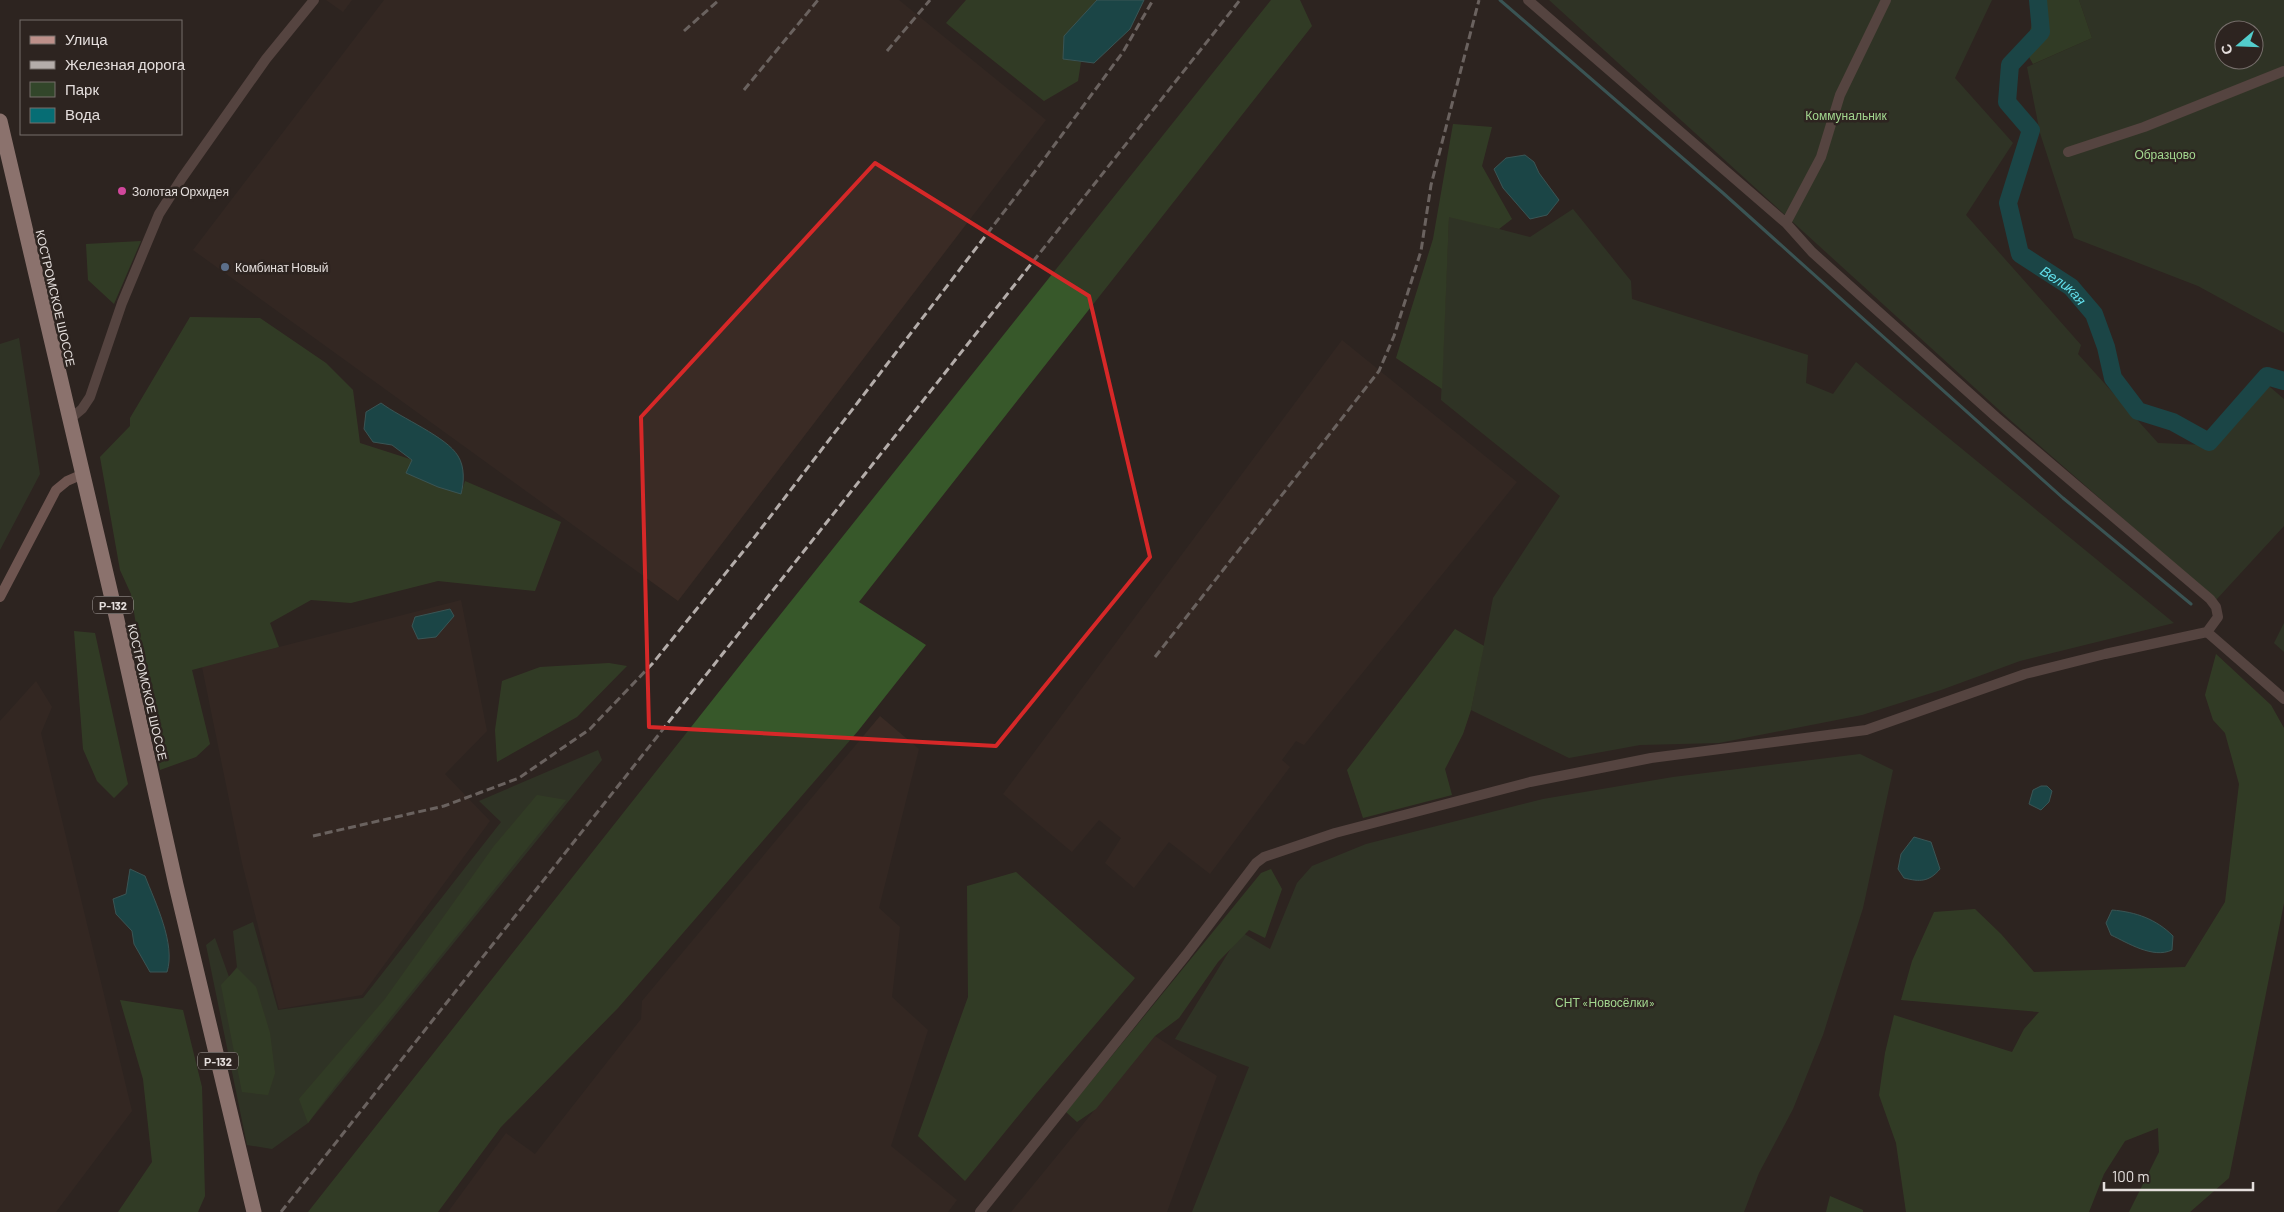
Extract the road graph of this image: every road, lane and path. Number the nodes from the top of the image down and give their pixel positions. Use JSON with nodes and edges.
{"nodes":[{"id":1,"x":314,"y":0,"type":"edge"},
{"id":2,"x":1528,"y":0,"type":"edge"},
{"id":3,"x":1886,"y":0,"type":"edge"},
{"id":4,"x":2284,"y":71,"type":"edge"},
{"id":5,"x":0,"y":121,"type":"edge"},
{"id":6,"x":2068,"y":152,"type":"dead end"},
{"id":7,"x":1786,"y":223,"type":"junction"},
{"id":8,"x":70,"y":419,"type":"junction"},
{"id":9,"x":83,"y":474,"type":"junction"},
{"id":10,"x":0,"y":597,"type":"edge"},
{"id":11,"x":2207,"y":632,"type":"junction"},
{"id":12,"x":2284,"y":698,"type":"edge"},
{"id":13,"x":254,"y":1212,"type":"edge"},
{"id":14,"x":980,"y":1212,"type":"edge"}],
"edges":[{"from":1,"to":8,"type":"street"},
{"from":2,"to":7,"type":"street"},
{"from":3,"to":7,"type":"street"},
{"from":4,"to":6,"type":"street"},
{"from":5,"to":8,"type":"highway","name":"КОСТРОМСКОЕ ШОССЕ","number":"Р-132"},
{"from":7,"to":11,"type":"street"},
{"from":8,"to":9,"type":"highway","name":"КОСТРОМСКОЕ ШОССЕ","number":"Р-132"},
{"from":9,"to":10,"type":"street"},
{"from":9,"to":13,"type":"highway","name":"КОСТРОМСКОЕ ШОССЕ","number":"Р-132"},
{"from":11,"to":12,"type":"street"},
{"from":11,"to":14,"type":"street"}]}
